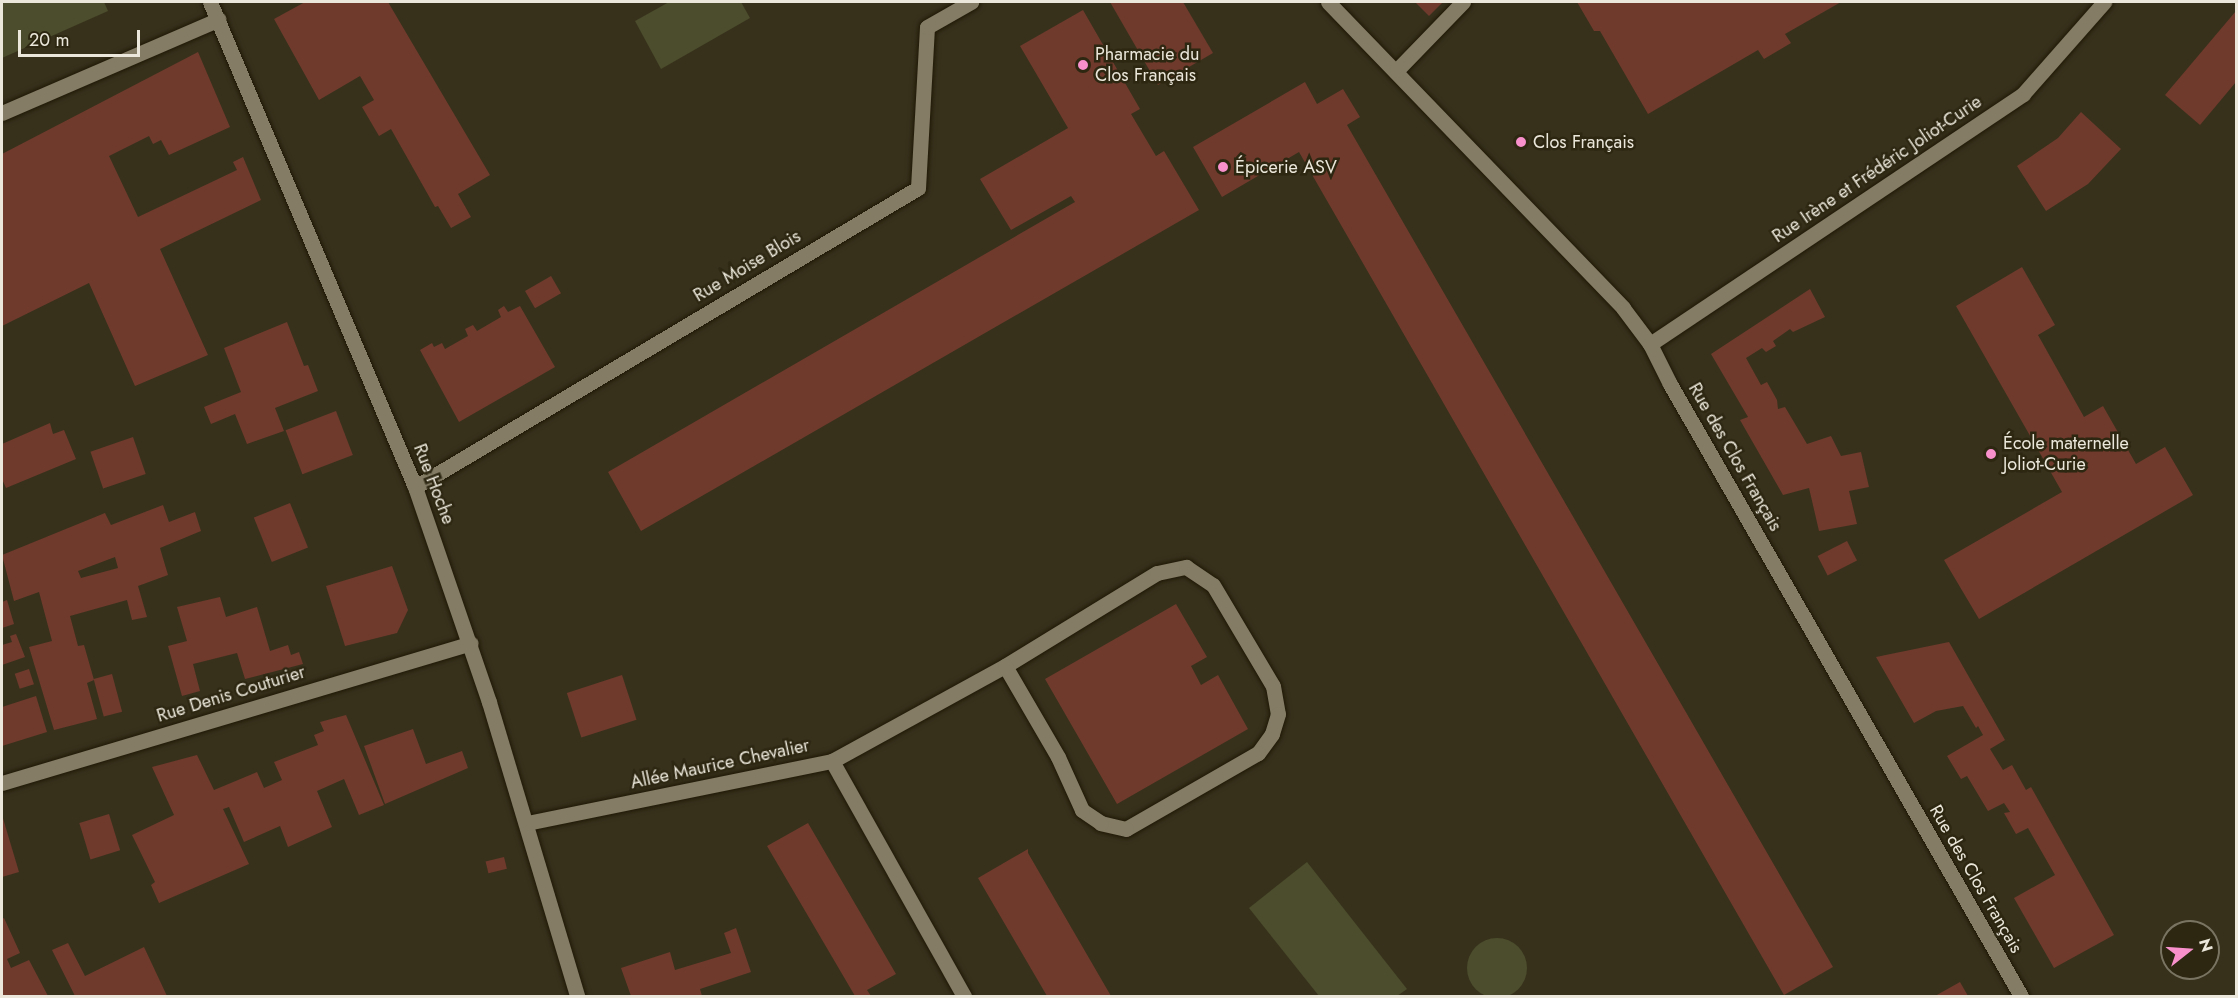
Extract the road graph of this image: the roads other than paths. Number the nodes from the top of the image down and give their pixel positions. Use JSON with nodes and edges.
{"nodes":[{"id":1,"x":210,"y":2,"type":"edge"},
{"id":2,"x":971,"y":2,"type":"edge"},
{"id":3,"x":1328,"y":2,"type":"edge"},
{"id":4,"x":1463,"y":2,"type":"edge"},
{"id":5,"x":2104,"y":2,"type":"edge"},
{"id":6,"x":219,"y":19,"type":"junction"},
{"id":7,"x":1396,"y":70,"type":"junction"},
{"id":8,"x":2,"y":113,"type":"edge"},
{"id":9,"x":1650,"y":345,"type":"junction"},
{"id":10,"x":415,"y":487,"type":"junction"},
{"id":11,"x":471,"y":643,"type":"junction"},
{"id":12,"x":1005,"y":666,"type":"junction"},
{"id":13,"x":832,"y":761,"type":"junction"},
{"id":14,"x":2,"y":783,"type":"edge"},
{"id":15,"x":527,"y":823,"type":"junction"},
{"id":16,"x":577,"y":996,"type":"edge"},
{"id":17,"x":964,"y":996,"type":"edge"},
{"id":18,"x":2021,"y":996,"type":"edge"}],
"edges":[{"from":1,"to":6,"type":"street","name":"Rue Hoche"},
{"from":2,"to":10,"type":"street","name":"Rue Moise Blois"},
{"from":3,"to":7,"type":"street","name":"Rue des Clos Français"},
{"from":4,"to":7,"type":"street"},
{"from":5,"to":9,"type":"street","name":"Rue Irène et Frédéric Joliot-Curie"},
{"from":6,"to":8,"type":"street"},
{"from":6,"to":10,"type":"street","name":"Rue Hoche"},
{"from":7,"to":9,"type":"street","name":"Rue des Clos Français"},
{"from":9,"to":18,"type":"street","name":"Rue des Clos Français"},
{"from":10,"to":11,"type":"street","name":"Rue Hoche"},
{"from":11,"to":14,"type":"street","name":"Rue Denis Couturier"},
{"from":11,"to":15,"type":"street","name":"Rue Hoche"},
{"from":12,"to":12,"type":"street"},
{"from":12,"to":13,"type":"street"},
{"from":13,"to":15,"type":"street","name":"Allée Maurice Chevalier"},
{"from":13,"to":17,"type":"street","name":"Allée Maurice Chevalier"},
{"from":15,"to":16,"type":"street","name":"Rue Hoche"}]}
